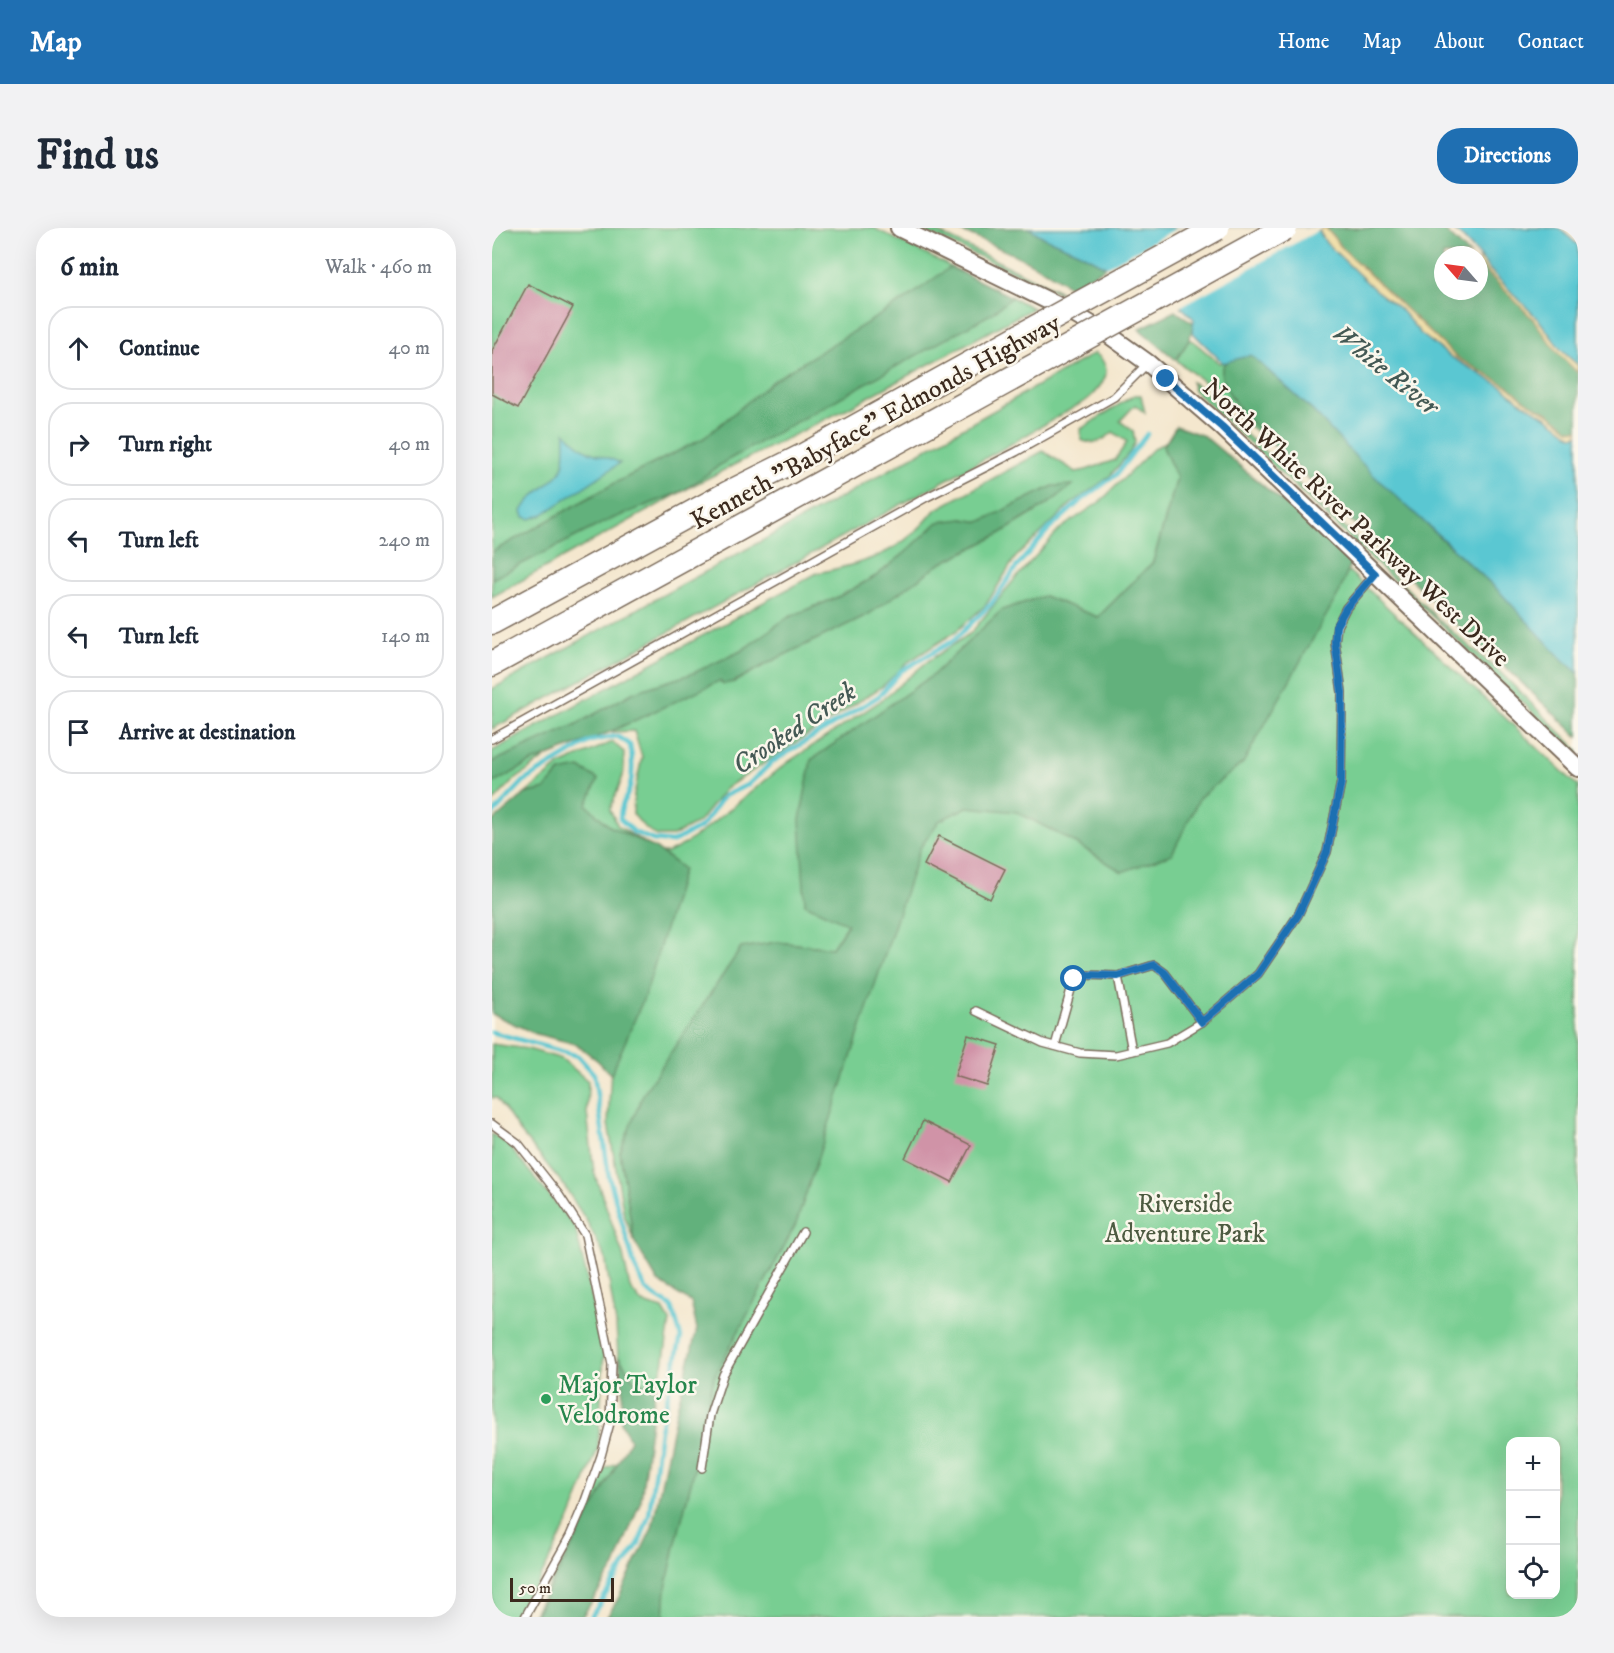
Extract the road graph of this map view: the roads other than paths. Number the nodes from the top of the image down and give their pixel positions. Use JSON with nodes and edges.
{"nodes":[{"id":1,"x":899,"y":228,"type":"edge"},
{"id":2,"x":1217,"y":228,"type":"edge"},
{"id":3,"x":1285,"y":228,"type":"edge"},
{"id":4,"x":1148,"y":363,"type":"junction"},
{"id":5,"x":1375,"y":574,"type":"junction"},
{"id":6,"x":492,"y":622,"type":"edge"},
{"id":7,"x":492,"y":664,"type":"edge"},
{"id":8,"x":492,"y":739,"type":"edge"},
{"id":9,"x":1578,"y":768,"type":"edge"},
{"id":10,"x":1118,"y":976,"type":"junction"},
{"id":11,"x":976,"y":1011,"type":"dead end"},
{"id":12,"x":1202,"y":1022,"type":"junction"},
{"id":13,"x":1055,"y":1046,"type":"junction"},
{"id":14,"x":1132,"y":1051,"type":"junction"},
{"id":15,"x":492,"y":1124,"type":"edge"},
{"id":16,"x":803,"y":1232,"type":"dead end"},
{"id":17,"x":702,"y":1468,"type":"dead end"},
{"id":18,"x":525,"y":1617,"type":"edge"}],
"edges":[{"from":1,"to":4,"type":"street","name":"North White River Parkway West Drive"},
{"from":2,"to":6,"type":"highway","name":"Kenneth \"Babyface\" Edmonds Highway","bridge":true},
{"from":3,"to":7,"type":"highway","name":"Kenneth \"Babyface\" Edmonds Highway","bridge":true},
{"from":4,"to":5,"type":"street","name":"North White River Parkway West Drive"},
{"from":4,"to":8,"type":"lane"},
{"from":5,"to":9,"type":"street","name":"North White River Parkway West Drive"},
{"from":5,"to":12,"type":"lane"},
{"from":10,"to":12,"type":"lane"},
{"from":10,"to":13,"type":"lane"},
{"from":10,"to":14,"type":"lane"},
{"from":11,"to":13,"type":"lane"},
{"from":12,"to":14,"type":"lane"},
{"from":13,"to":14,"type":"lane"},
{"from":15,"to":18,"type":"lane"},
{"from":16,"to":17,"type":"lane"}]}
